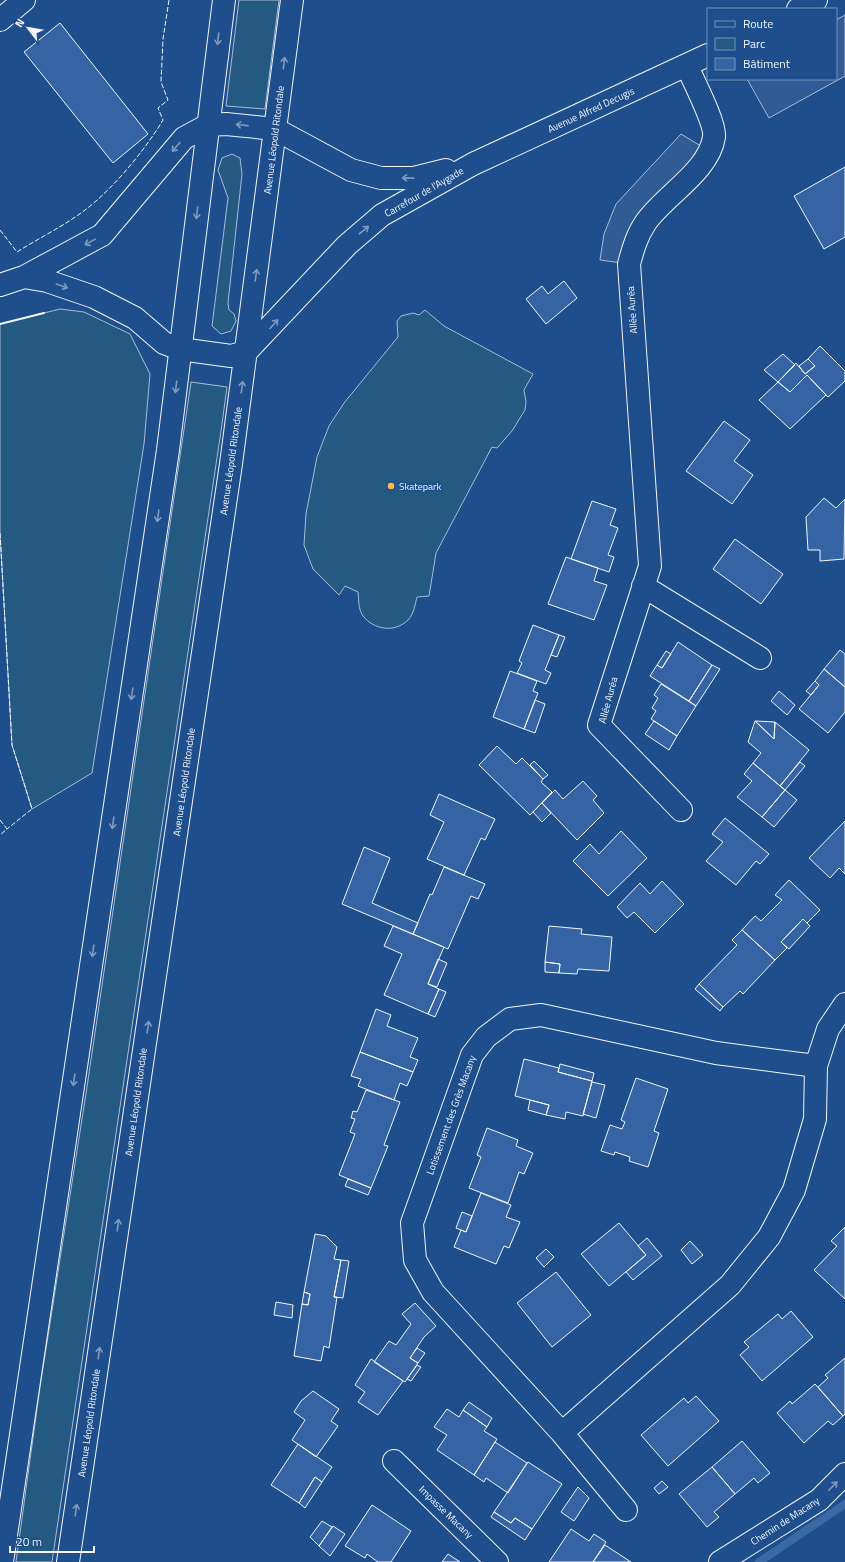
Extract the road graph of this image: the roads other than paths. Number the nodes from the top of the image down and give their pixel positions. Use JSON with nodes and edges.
{"nodes":[{"id":1,"x":24,"y":0,"type":"edge"},
{"id":2,"x":224,"y":0,"type":"edge"},
{"id":3,"x":292,"y":0,"type":"edge"},
{"id":4,"x":816,"y":0,"type":"edge"},
{"id":5,"x":800,"y":8,"type":"edge"},
{"id":6,"x":0,"y":20,"type":"edge"},
{"id":7,"x":707,"y":56,"type":"edge"},
{"id":8,"x":686,"y":66,"type":"junction"},
{"id":9,"x":208,"y":125,"type":"junction"},
{"id":10,"x":275,"y":129,"type":"junction"},
{"id":11,"x":473,"y":164,"type":"junction"},
{"id":12,"x":24,"y":277,"type":"junction"},
{"id":13,"x":0,"y":285,"type":"edge"},
{"id":14,"x":180,"y":349,"type":"junction"},
{"id":15,"x":246,"y":352,"type":"junction"},
{"id":16,"x":643,"y":586,"type":"junction"},
{"id":17,"x":760,"y":658,"type":"dead end"},
{"id":18,"x":681,"y":810,"type":"dead end"},
{"id":19,"x":845,"y":1004,"type":"edge"},
{"id":20,"x":816,"y":1066,"type":"junction"},
{"id":21,"x":562,"y":1433,"type":"junction"},
{"id":22,"x":394,"y":1461,"type":"dead end"},
{"id":23,"x":845,"y":1474,"type":"edge"},
{"id":24,"x":626,"y":1510,"type":"dead end"},
{"id":25,"x":2,"y":1562,"type":"edge"},
{"id":26,"x":68,"y":1562,"type":"edge"},
{"id":27,"x":497,"y":1562,"type":"edge"},
{"id":28,"x":720,"y":1562,"type":"edge"}],
"edges":[{"from":1,"to":6,"type":"main road"},
{"from":2,"to":9,"type":"main road","one_way":true},
{"from":10,"to":3,"type":"main road","name":"Avenue Léopold Ritondale","one_way":true},
{"from":4,"to":5,"type":"main road"},
{"from":7,"to":8,"type":"main road","name":"Avenue Alfred Decugis"},
{"from":8,"to":11,"type":"main road","name":"Avenue Alfred Decugis"},
{"from":8,"to":16,"type":"main road","name":"Allée Auréa"},
{"from":10,"to":9,"type":"main road","name":"Carrefour de l'Aygade","one_way":true},
{"from":9,"to":12,"type":"main road","name":"Carrefour de l'Aygade","one_way":true},
{"from":9,"to":14,"type":"main road","one_way":true},
{"from":11,"to":10,"type":"main road","name":"Carrefour de l'Aygade","one_way":true},
{"from":15,"to":10,"type":"main road","name":"Avenue Léopold Ritondale","one_way":true},
{"from":15,"to":11,"type":"main road","name":"Carrefour de l'Aygade","one_way":true},
{"from":12,"to":13,"type":"main road","name":"Carrefour de l'Aygade"},
{"from":12,"to":14,"type":"main road","one_way":true},
{"from":14,"to":15,"type":"main road"},
{"from":14,"to":25,"type":"main road","one_way":true},
{"from":26,"to":15,"type":"main road","name":"Avenue Léopold Ritondale","one_way":true},
{"from":16,"to":17,"type":"main road"},
{"from":16,"to":18,"type":"main road","name":"Allée Auréa"},
{"from":19,"to":20,"type":"main road"},
{"from":20,"to":21,"type":"main road"},
{"from":20,"to":21,"type":"main road","name":"Lotissement des Grès Macany"},
{"from":21,"to":24,"type":"main road","name":"Lotissement des Grès Macany"},
{"from":22,"to":27,"type":"main road","name":"Impasse Macany"},
{"from":28,"to":23,"type":"main road","name":"Chemin de Macany","one_way":true}]}
